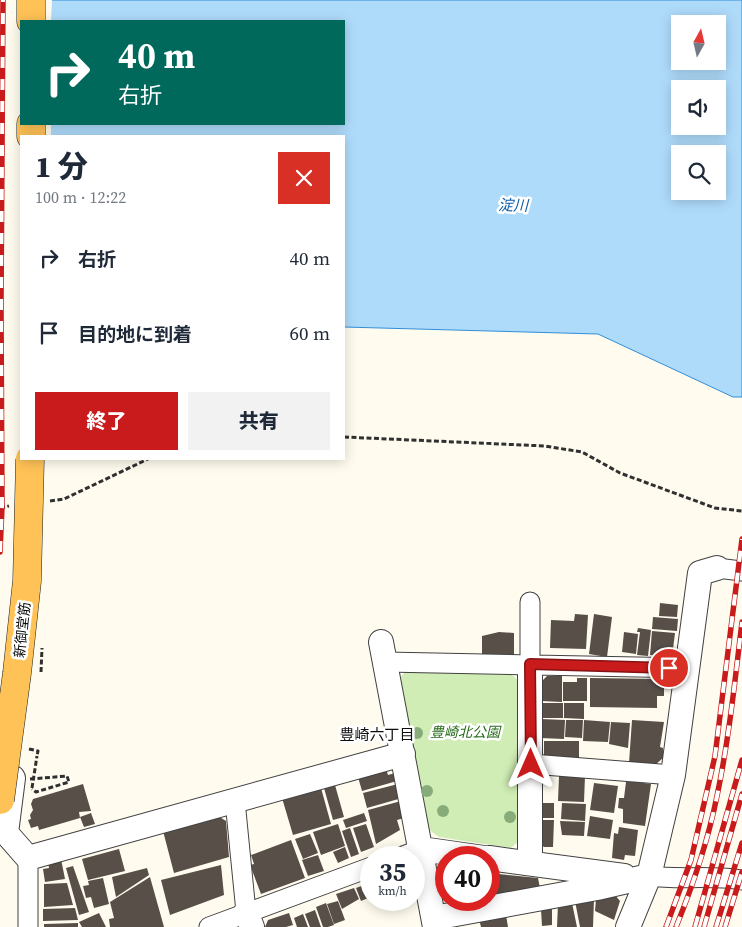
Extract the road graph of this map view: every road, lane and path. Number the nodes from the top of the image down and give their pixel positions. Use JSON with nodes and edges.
{"nodes":[{"id":1,"x":31,"y":0,"type":"edge"},
{"id":2,"x":31,"y":20,"type":"edge"},
{"id":3,"x":345,"y":438,"type":"edge"},
{"id":4,"x":30,"y":460,"type":"edge"},
{"id":5,"x":146,"y":460,"type":"edge"},
{"id":6,"x":46,"y":502,"type":"dead end"},
{"id":7,"x":18,"y":505,"type":"dead end"},
{"id":8,"x":0,"y":508,"type":"edge"},
{"id":9,"x":742,"y":511,"type":"edge"},
{"id":10,"x":709,"y":570,"type":"joint"},
{"id":11,"x":742,"y":571,"type":"edge"},
{"id":12,"x":530,"y":602,"type":"dead end"},
{"id":13,"x":383,"y":652,"type":"joint"},
{"id":14,"x":530,"y":664,"type":"junction"},
{"id":15,"x":689,"y":668,"type":"junction"},
{"id":16,"x":0,"y":742,"type":"edge"},
{"id":17,"x":403,"y":754,"type":"junction"},
{"id":18,"x":37,"y":756,"type":"dead end"},
{"id":19,"x":531,"y":764,"type":"junction"},
{"id":20,"x":673,"y":775,"type":"junction"},
{"id":21,"x":7,"y":790,"type":"edge"},
{"id":22,"x":235,"y":801,"type":"junction"},
{"id":23,"x":420,"y":846,"type":"edge"},
{"id":24,"x":28,"y":858,"type":"junction"},
{"id":25,"x":500,"y":860,"type":"edge"},
{"id":26,"x":530,"y":864,"type":"junction"},
{"id":27,"x":425,"y":871,"type":"edge"},
{"id":28,"x":360,"y":872,"type":"edge"},
{"id":29,"x":649,"y":876,"type":"junction"},
{"id":30,"x":742,"y":880,"type":"edge"},
{"id":31,"x":249,"y":919,"type":"edge"},
{"id":32,"x":434,"y":922,"type":"edge"},
{"id":33,"x":28,"y":927,"type":"edge"},
{"id":34,"x":209,"y":927,"type":"edge"},
{"id":35,"x":628,"y":927,"type":"edge"}],
"edges":[{"from":1,"to":2,"type":"highway"},
{"from":3,"to":9,"type":"path"},
{"from":4,"to":21,"type":"highway","name":"新御堂筋","bridge":true},
{"from":5,"to":6,"type":"path"},
{"from":7,"to":8,"type":"path"},
{"from":10,"to":11,"type":"street"},
{"from":10,"to":15,"type":"street"},
{"from":12,"to":14,"type":"street"},
{"from":13,"to":14,"type":"street"},
{"from":13,"to":17,"type":"street"},
{"from":14,"to":15,"type":"street"},
{"from":14,"to":19,"type":"street"},
{"from":15,"to":20,"type":"street"},
{"from":16,"to":21,"type":"street"},
{"from":17,"to":22,"type":"street"},
{"from":17,"to":23,"type":"street"},
{"from":18,"to":21,"type":"path","bridge":true},
{"from":19,"to":20,"type":"street"},
{"from":19,"to":26,"type":"street"},
{"from":20,"to":29,"type":"street"},
{"from":21,"to":24,"type":"street"},
{"from":22,"to":24,"type":"street"},
{"from":22,"to":31,"type":"street"},
{"from":24,"to":33,"type":"street"},
{"from":25,"to":26,"type":"street"},
{"from":26,"to":29,"type":"street"},
{"from":27,"to":32,"type":"street"},
{"from":28,"to":31,"type":"street"},
{"from":29,"to":30,"type":"street"},
{"from":29,"to":32,"type":"street"},
{"from":29,"to":35,"type":"street"},
{"from":31,"to":34,"type":"street"}]}
